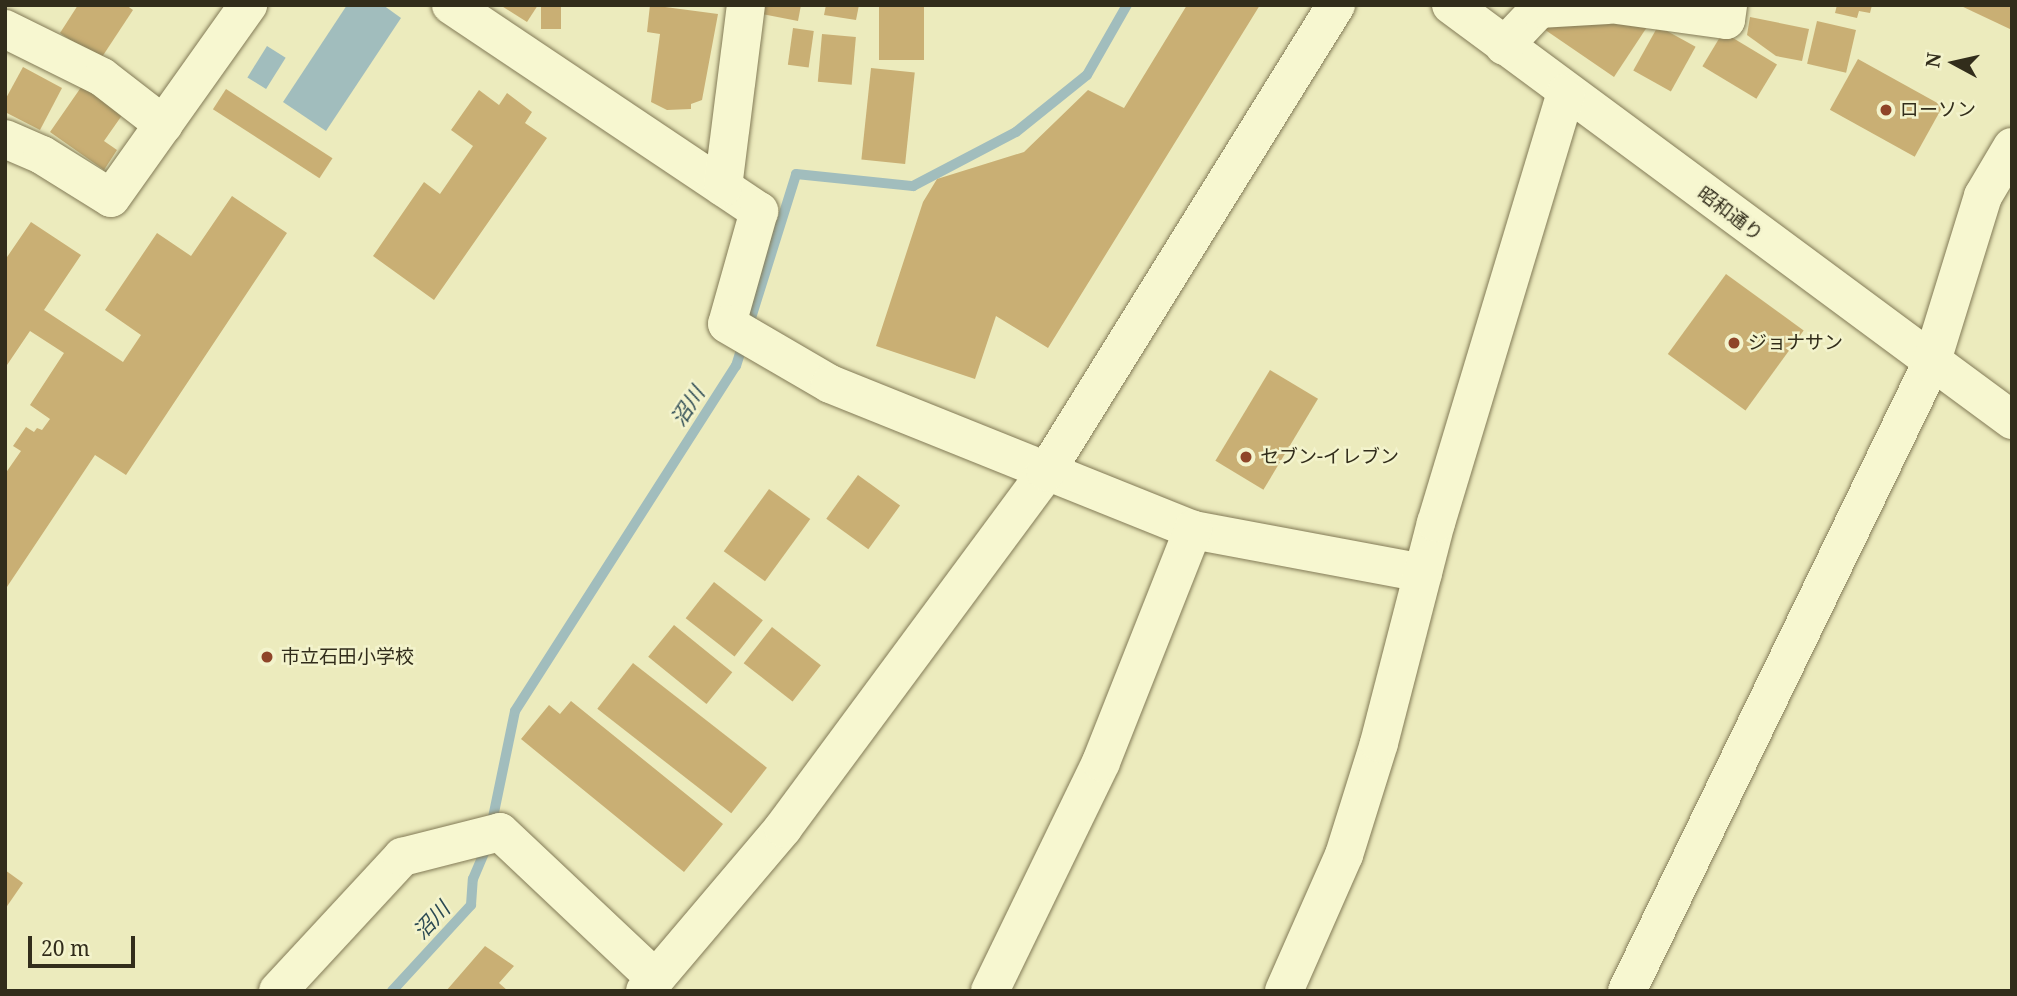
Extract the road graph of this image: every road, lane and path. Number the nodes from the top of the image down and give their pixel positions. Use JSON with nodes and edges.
{"nodes":[{"id":1,"x":248,"y":5,"type":"edge"},
{"id":2,"x":451,"y":5,"type":"edge"},
{"id":3,"x":746,"y":5,"type":"edge"},
{"id":4,"x":1336,"y":5,"type":"edge"},
{"id":5,"x":1451,"y":5,"type":"edge"},
{"id":6,"x":1608,"y":5,"type":"edge"},
{"id":7,"x":1617,"y":5,"type":"edge"},
{"id":8,"x":1728,"y":5,"type":"edge"},
{"id":9,"x":5,"y":29,"type":"edge"},
{"id":10,"x":1504,"y":46,"type":"junction"},
{"id":11,"x":1566,"y":93,"type":"junction"},
{"id":12,"x":164,"y":125,"type":"junction"},
{"id":13,"x":5,"y":139,"type":"edge"},
{"id":14,"x":2012,"y":147,"type":"edge"},
{"id":15,"x":723,"y":187,"type":"junction"},
{"id":16,"x":1931,"y":364,"type":"junction"},
{"id":17,"x":2012,"y":420,"type":"edge"},
{"id":18,"x":1046,"y":472,"type":"junction"},
{"id":19,"x":1193,"y":530,"type":"junction"},
{"id":20,"x":1423,"y":573,"type":"junction"},
{"id":21,"x":650,"y":984,"type":"edge"},
{"id":22,"x":278,"y":991,"type":"edge"},
{"id":23,"x":990,"y":991,"type":"edge"},
{"id":24,"x":1284,"y":991,"type":"edge"},
{"id":25,"x":1627,"y":991,"type":"edge"}],
"edges":[{"from":1,"to":12,"type":"street"},
{"from":2,"to":15,"type":"street"},
{"from":3,"to":15,"type":"street"},
{"from":4,"to":18,"type":"street"},
{"from":5,"to":10,"type":"street","name":"昭和通り"},
{"from":6,"to":10,"type":"street"},
{"from":7,"to":8,"type":"street"},
{"from":9,"to":12,"type":"street"},
{"from":10,"to":11,"type":"street","name":"昭和通り"},
{"from":11,"to":16,"type":"street","name":"昭和通り"},
{"from":11,"to":20,"type":"street"},
{"from":12,"to":13,"type":"street"},
{"from":14,"to":16,"type":"street"},
{"from":15,"to":18,"type":"street"},
{"from":16,"to":17,"type":"street","name":"昭和通り"},
{"from":16,"to":25,"type":"street"},
{"from":18,"to":19,"type":"street"},
{"from":18,"to":21,"type":"street"},
{"from":19,"to":20,"type":"street"},
{"from":19,"to":23,"type":"street"},
{"from":20,"to":24,"type":"street"},
{"from":21,"to":22,"type":"street"}]}
